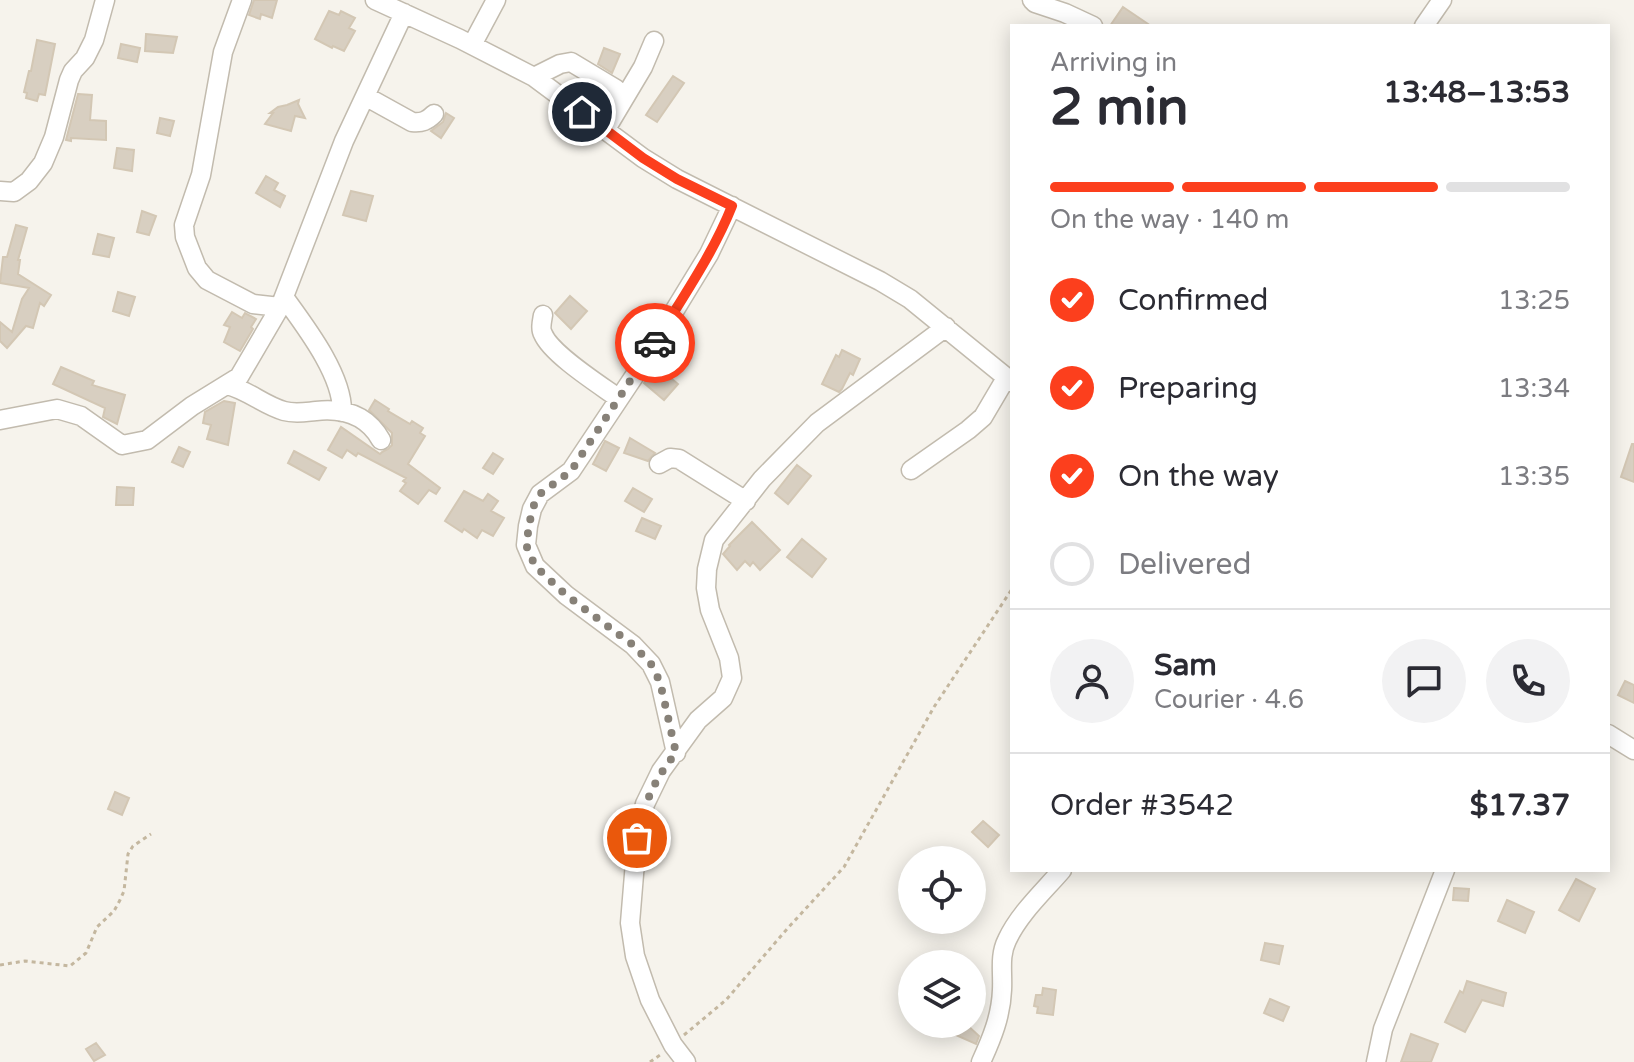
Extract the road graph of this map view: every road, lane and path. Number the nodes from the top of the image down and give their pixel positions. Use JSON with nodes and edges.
{"nodes":[{"id":1,"x":105,"y":0,"type":"edge"},
{"id":2,"x":242,"y":0,"type":"edge"},
{"id":3,"x":375,"y":0,"type":"edge"},
{"id":4,"x":496,"y":0,"type":"edge"},
{"id":5,"x":1032,"y":0,"type":"edge"},
{"id":6,"x":1442,"y":0,"type":"edge"},
{"id":7,"x":404,"y":13,"type":"junction"},
{"id":8,"x":1089,"y":24,"type":"edge"},
{"id":9,"x":1425,"y":24,"type":"edge"},
{"id":10,"x":654,"y":41,"type":"dead end"},
{"id":11,"x":472,"y":45,"type":"junction"},
{"id":12,"x":534,"y":77,"type":"junction"},
{"id":13,"x":365,"y":96,"type":"junction"},
{"id":14,"x":622,"y":102,"type":"junction"},
{"id":15,"x":434,"y":114,"type":"dead end"},
{"id":16,"x":606,"y":129,"type":"junction"},
{"id":17,"x":0,"y":191,"type":"edge"},
{"id":18,"x":732,"y":206,"type":"junction"},
{"id":19,"x":282,"y":302,"type":"junction"},
{"id":20,"x":543,"y":315,"type":"dead end"},
{"id":21,"x":946,"y":327,"type":"junction"},
{"id":22,"x":1009,"y":380,"type":"edge"},
{"id":23,"x":227,"y":385,"type":"junction"},
{"id":24,"x":618,"y":398,"type":"junction"},
{"id":25,"x":342,"y":412,"type":"junction"},
{"id":26,"x":0,"y":420,"type":"edge"},
{"id":27,"x":381,"y":440,"type":"dead end"},
{"id":28,"x":659,"y":464,"type":"dead end"},
{"id":29,"x":911,"y":470,"type":"dead end"},
{"id":30,"x":746,"y":501,"type":"junction"},
{"id":31,"x":1010,"y":592,"type":"edge"},
{"id":32,"x":1610,"y":735,"type":"edge"},
{"id":33,"x":1634,"y":750,"type":"edge"},
{"id":34,"x":676,"y":753,"type":"junction"},
{"id":35,"x":151,"y":834,"type":"dead end"},
{"id":36,"x":1060,"y":872,"type":"edge"},
{"id":37,"x":1444,"y":872,"type":"edge"},
{"id":38,"x":0,"y":965,"type":"edge"},
{"id":39,"x":673,"y":1045,"type":"junction"},
{"id":40,"x":686,"y":1062,"type":"edge"},
{"id":41,"x":981,"y":1062,"type":"edge"},
{"id":42,"x":1376,"y":1062,"type":"edge"}],
"edges":[{"from":1,"to":17,"type":"street"},
{"from":2,"to":19,"type":"street"},
{"from":3,"to":7,"type":"street"},
{"from":4,"to":11,"type":"street"},
{"from":5,"to":8,"type":"street"},
{"from":6,"to":9,"type":"street"},
{"from":7,"to":11,"type":"street"},
{"from":7,"to":13,"type":"street"},
{"from":10,"to":14,"type":"street"},
{"from":11,"to":12,"type":"street"},
{"from":12,"to":14,"type":"street"},
{"from":12,"to":16,"type":"street"},
{"from":13,"to":15,"type":"street"},
{"from":13,"to":19,"type":"street"},
{"from":14,"to":16,"type":"street"},
{"from":16,"to":18,"type":"street"},
{"from":18,"to":21,"type":"street"},
{"from":18,"to":24,"type":"street"},
{"from":19,"to":23,"type":"street"},
{"from":19,"to":25,"type":"street"},
{"from":20,"to":24,"type":"street"},
{"from":21,"to":22,"type":"street"},
{"from":21,"to":30,"type":"street"},
{"from":22,"to":29,"type":"street"},
{"from":23,"to":25,"type":"street"},
{"from":23,"to":26,"type":"street"},
{"from":24,"to":34,"type":"street"},
{"from":25,"to":27,"type":"street"},
{"from":28,"to":30,"type":"street"},
{"from":30,"to":34,"type":"street"},
{"from":31,"to":39,"type":"path"},
{"from":32,"to":33,"type":"street"},
{"from":34,"to":39,"type":"street"},
{"from":35,"to":38,"type":"path"},
{"from":36,"to":41,"type":"street"},
{"from":37,"to":42,"type":"street"},
{"from":39,"to":40,"type":"street"}]}
